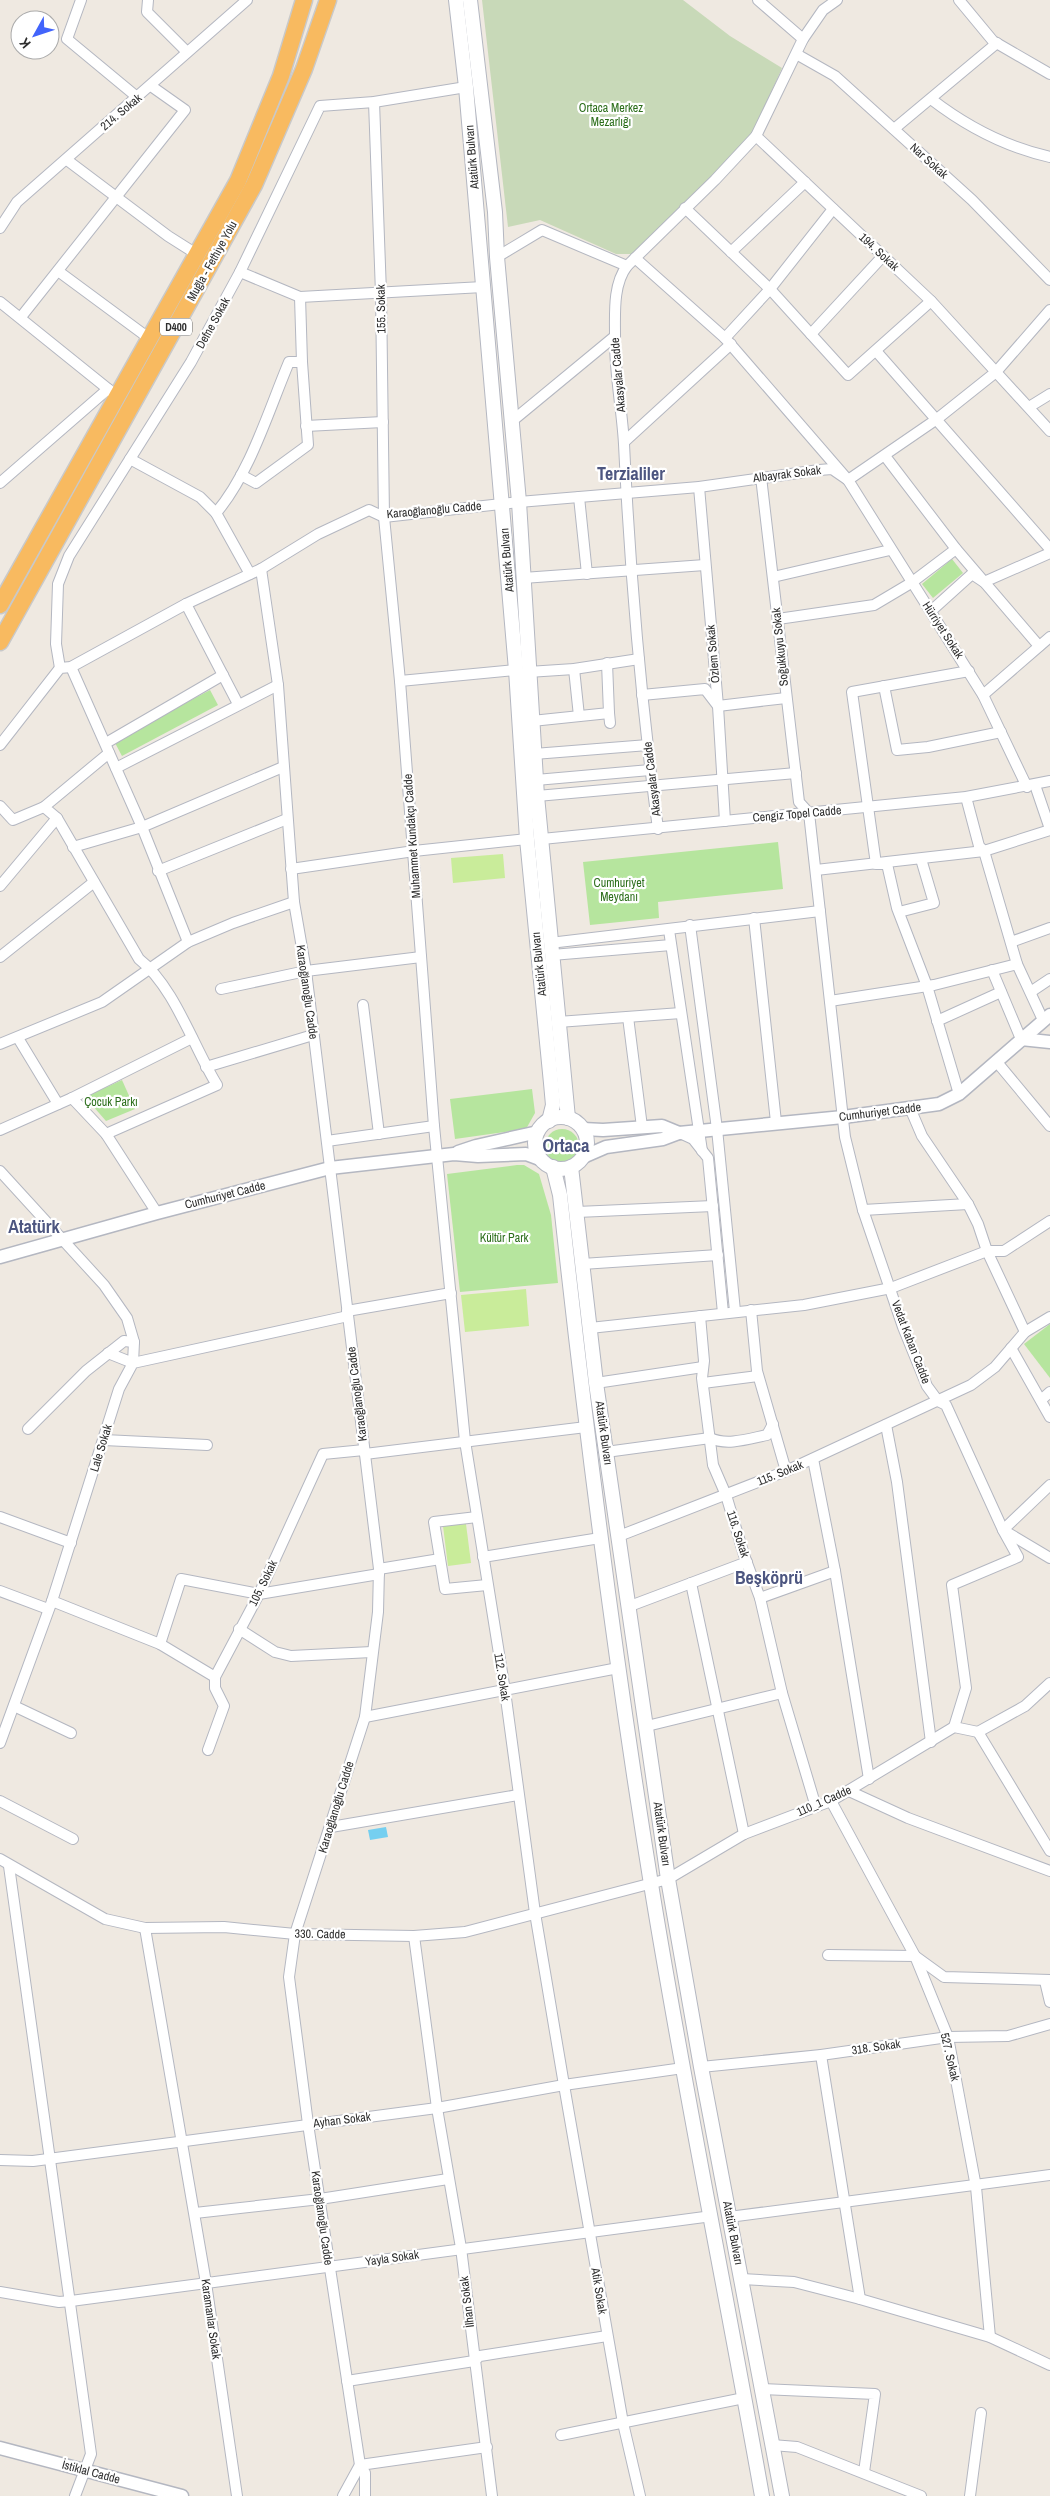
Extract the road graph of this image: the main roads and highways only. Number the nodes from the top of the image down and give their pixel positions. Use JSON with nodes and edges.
{"nodes":[{"id":1,"x":328,"y":0,"type":"edge"},
{"id":2,"x":456,"y":0,"type":"edge"},
{"id":3,"x":470,"y":0,"type":"edge"},
{"id":4,"x":300,"y":2,"type":"edge"},
{"id":5,"x":0,"y":605,"type":"edge"},
{"id":6,"x":0,"y":642,"type":"edge"},
{"id":7,"x":522,"y":671,"type":"junction"},
{"id":8,"x":568,"y":1118,"type":"junction"},
{"id":9,"x":549,"y":1121,"type":"junction"},
{"id":10,"x":547,"y":1164,"type":"junction"},
{"id":11,"x":571,"y":1167,"type":"junction"},
{"id":12,"x":762,"y":2496,"type":"edge"},
{"id":13,"x":782,"y":2496,"type":"edge"}],
"edges":[{"from":1,"to":6,"type":"highway","name":"Muğla - Fethiye Yolu","number":"D400"},
{"from":2,"to":7,"type":"main road","name":"Atatürk Bulvarı"},
{"from":3,"to":7,"type":"main road","name":"Atatürk Bulvarı"},
{"from":4,"to":5,"type":"highway","name":"Muğla - Fethiye Yolu","number":"D400"},
{"from":7,"to":8,"type":"main road","name":"Atatürk Bulvarı"},
{"from":7,"to":9,"type":"main road","name":"Atatürk Bulvarı"},
{"from":8,"to":9,"type":"main road"},
{"from":8,"to":11,"type":"main road"},
{"from":9,"to":10,"type":"main road"},
{"from":10,"to":11,"type":"main road"},
{"from":10,"to":12,"type":"main road","name":"Atatürk Bulvarı"},
{"from":11,"to":13,"type":"main road","name":"Atatürk Bulvarı"}]}
